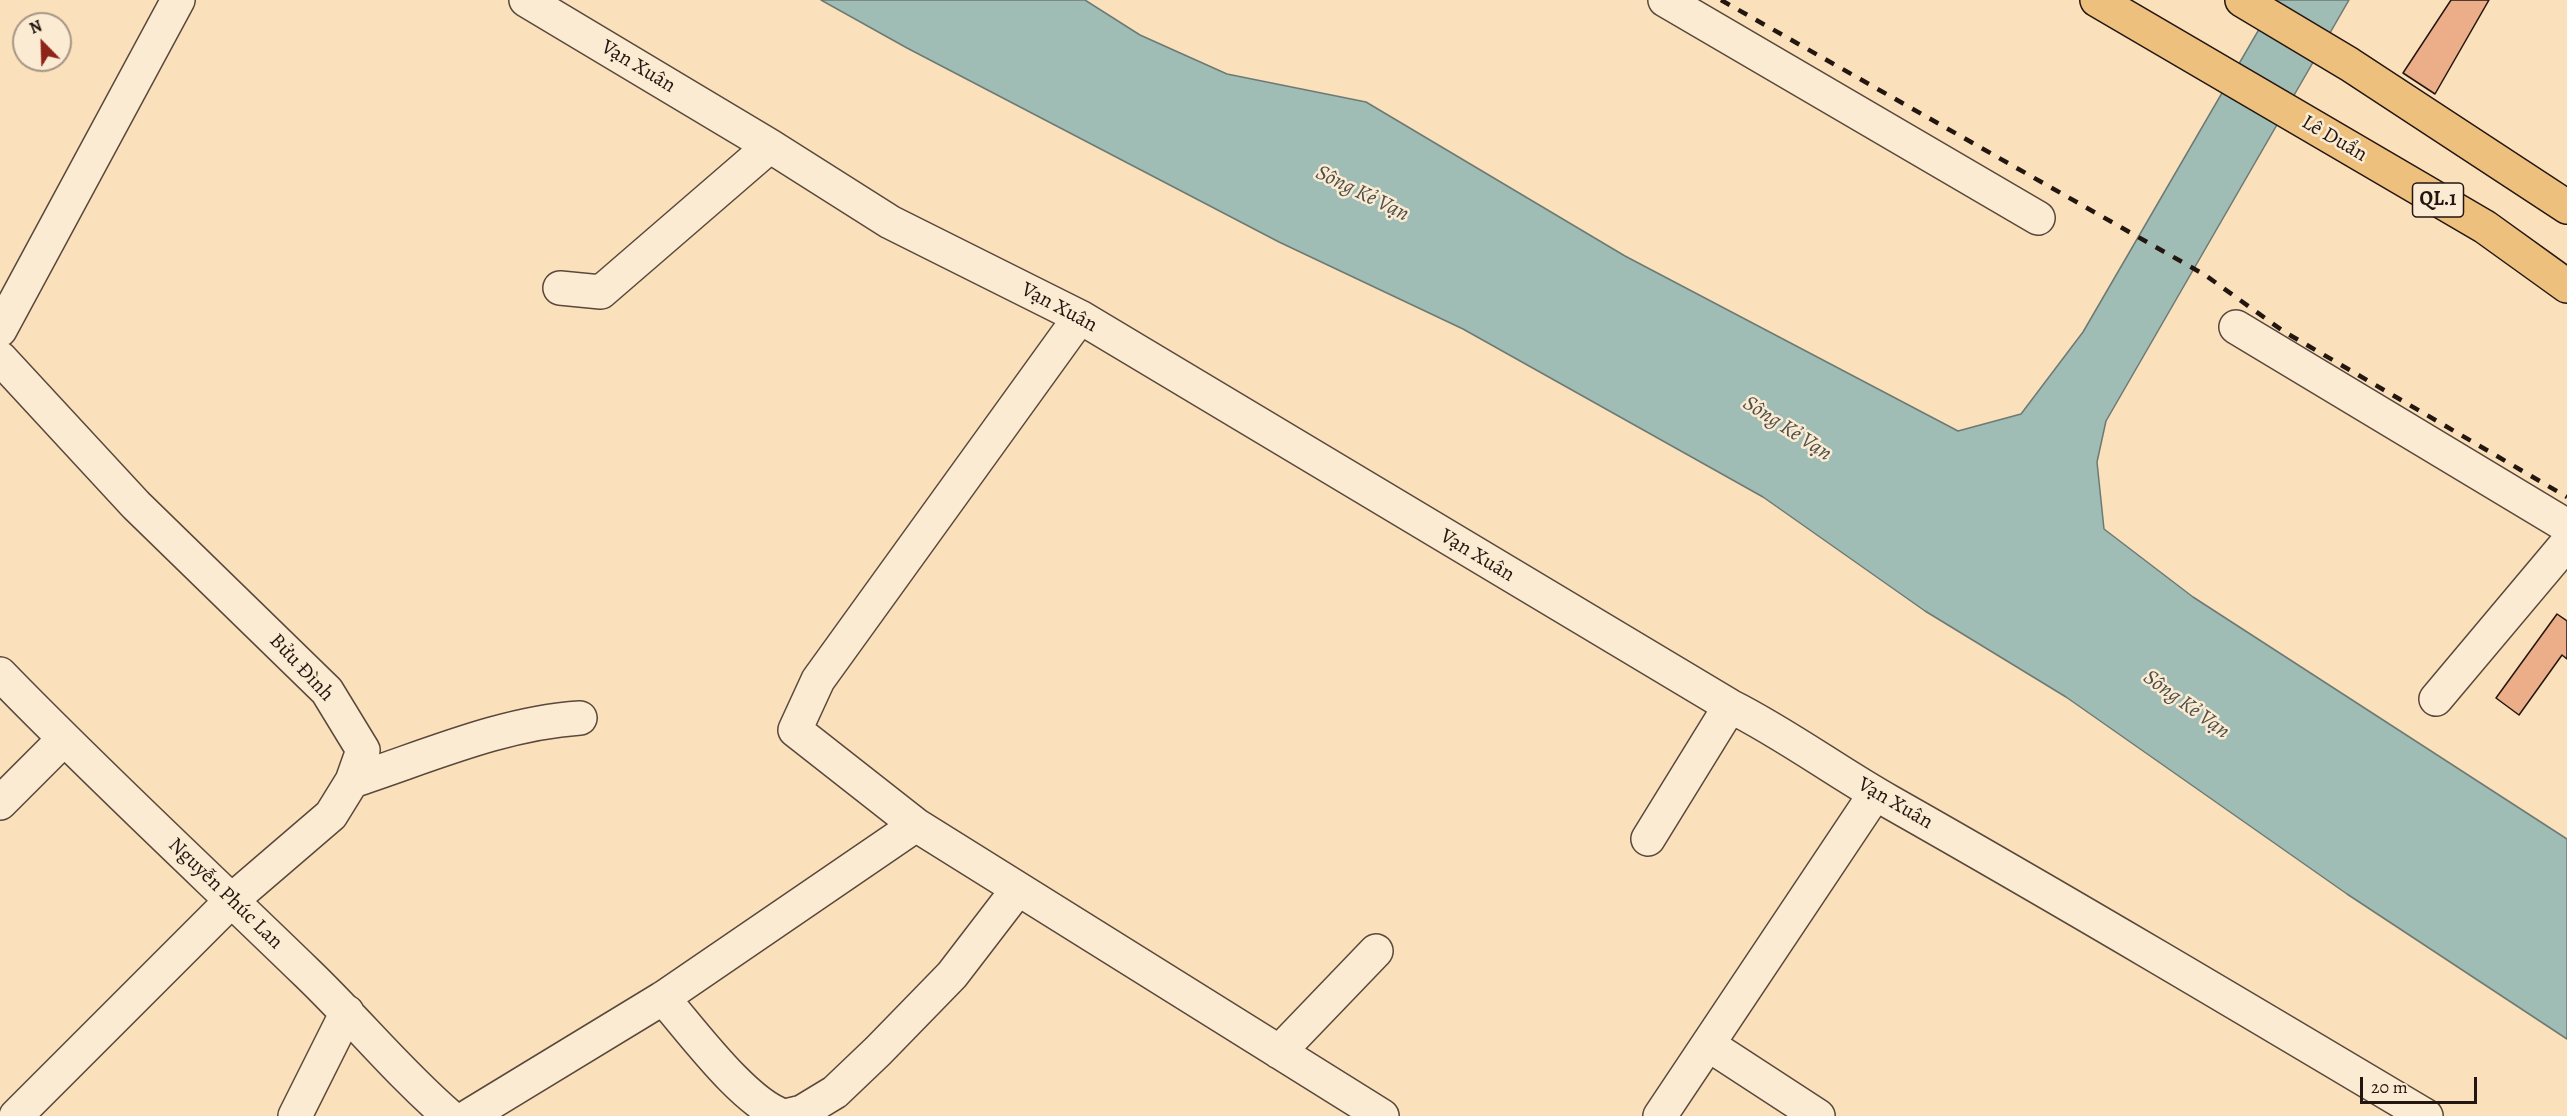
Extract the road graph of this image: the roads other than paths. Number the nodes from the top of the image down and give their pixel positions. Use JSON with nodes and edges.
{"nodes":[{"id":1,"x":178,"y":0,"type":"edge"},
{"id":2,"x":526,"y":0,"type":"edge"},
{"id":3,"x":1665,"y":0,"type":"edge"},
{"id":4,"x":2097,"y":0,"type":"edge"},
{"id":5,"x":2242,"y":0,"type":"edge"},
{"id":6,"x":770,"y":146,"type":"junction"},
{"id":7,"x":2567,"y":207,"type":"edge"},
{"id":8,"x":2038,"y":218,"type":"dead end"},
{"id":9,"x":2567,"y":286,"type":"edge"},
{"id":10,"x":560,"y":288,"type":"dead end"},
{"id":11,"x":1080,"y":317,"type":"junction"},
{"id":12,"x":2235,"y":327,"type":"dead end"},
{"id":13,"x":0,"y":330,"type":"edge"},
{"id":14,"x":0,"y":358,"type":"edge"},
{"id":15,"x":2567,"y":526,"type":"edge"},
{"id":16,"x":2567,"y":543,"type":"edge"},
{"id":17,"x":0,"y":674,"type":"edge"},
{"id":18,"x":2436,"y":699,"type":"dead end"},
{"id":19,"x":1730,"y":706,"type":"junction"},
{"id":20,"x":580,"y":718,"type":"dead end"},
{"id":21,"x":64,"y":739,"type":"junction"},
{"id":22,"x":352,"y":781,"type":"junction"},
{"id":23,"x":1875,"y":794,"type":"junction"},
{"id":24,"x":0,"y":802,"type":"edge"},
{"id":25,"x":916,"y":825,"type":"junction"},
{"id":26,"x":1648,"y":839,"type":"dead end"},
{"id":27,"x":1018,"y":889,"type":"junction"},
{"id":28,"x":232,"y":900,"type":"junction"},
{"id":29,"x":1376,"y":951,"type":"dead end"},
{"id":30,"x":663,"y":998,"type":"junction"},
{"id":31,"x":347,"y":1012,"type":"junction"},
{"id":32,"x":1709,"y":1045,"type":"junction"},
{"id":33,"x":1278,"y":1052,"type":"junction"},
{"id":34,"x":16,"y":1116,"type":"edge"},
{"id":35,"x":295,"y":1116,"type":"edge"},
{"id":36,"x":448,"y":1116,"type":"edge"},
{"id":37,"x":469,"y":1116,"type":"edge"},
{"id":38,"x":784,"y":1116,"type":"edge"},
{"id":39,"x":1382,"y":1116,"type":"edge"},
{"id":40,"x":1659,"y":1116,"type":"edge"},
{"id":41,"x":1818,"y":1116,"type":"edge"},
{"id":42,"x":2426,"y":1116,"type":"edge"}],
"edges":[{"from":1,"to":13,"type":"street"},
{"from":2,"to":6,"type":"street","name":"Vạn Xuân"},
{"from":3,"to":8,"type":"street"},
{"from":4,"to":9,"type":"main road","name":"Lê Duẩn","number":"QL.1"},
{"from":5,"to":7,"type":"main road"},
{"from":6,"to":10,"type":"street"},
{"from":6,"to":11,"type":"street","name":"Vạn Xuân"},
{"from":11,"to":19,"type":"street","name":"Vạn Xuân"},
{"from":11,"to":25,"type":"street"},
{"from":12,"to":15,"type":"street"},
{"from":14,"to":22,"type":"street","name":"Bửu Đình"},
{"from":16,"to":18,"type":"street"},
{"from":17,"to":21,"type":"street","name":"Nguyễn Phúc Lan"},
{"from":19,"to":23,"type":"street","name":"Vạn Xuân"},
{"from":19,"to":26,"type":"street"},
{"from":20,"to":22,"type":"street"},
{"from":21,"to":24,"type":"street"},
{"from":21,"to":28,"type":"street","name":"Nguyễn Phúc Lan"},
{"from":22,"to":28,"type":"street","name":"Bửu Đình"},
{"from":23,"to":32,"type":"street"},
{"from":23,"to":42,"type":"street","name":"Vạn Xuân"},
{"from":25,"to":27,"type":"street"},
{"from":25,"to":30,"type":"street"},
{"from":27,"to":33,"type":"street"},
{"from":27,"to":38,"type":"street"},
{"from":28,"to":31,"type":"street","name":"Nguyễn Phúc Lan"},
{"from":28,"to":34,"type":"street","name":"Bửu Đình"},
{"from":29,"to":33,"type":"street"},
{"from":30,"to":37,"type":"street"},
{"from":30,"to":38,"type":"street"},
{"from":31,"to":35,"type":"street"},
{"from":31,"to":36,"type":"street","name":"Nguyễn Phúc Lan"},
{"from":32,"to":40,"type":"street"},
{"from":32,"to":41,"type":"street"},
{"from":33,"to":39,"type":"street"}]}
